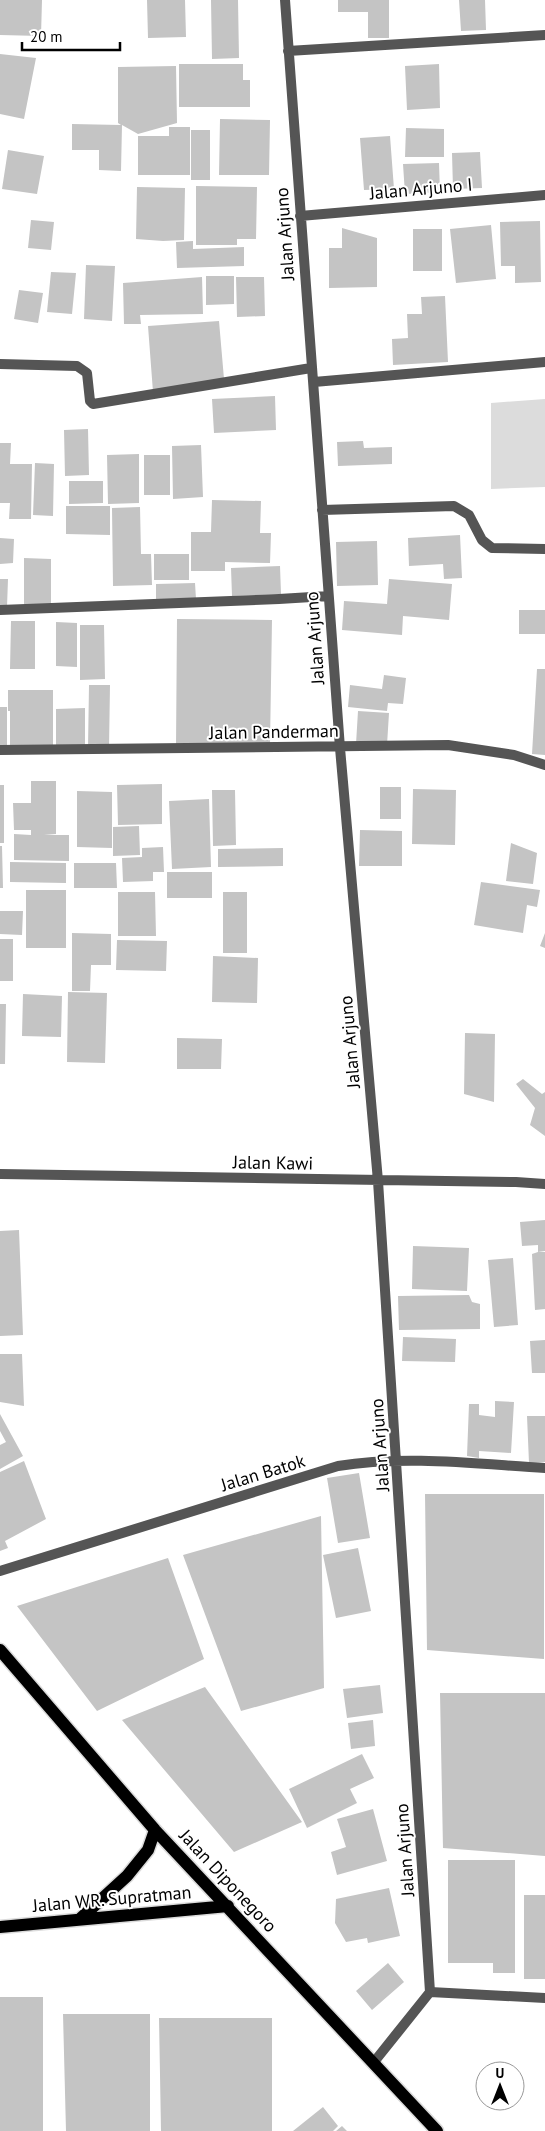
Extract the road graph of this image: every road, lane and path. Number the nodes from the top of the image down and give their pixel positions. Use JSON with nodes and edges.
{"nodes":[{"id":1,"x":285,"y":0,"type":"edge"},
{"id":2,"x":545,"y":35,"type":"edge"},
{"id":3,"x":288,"y":52,"type":"junction"},
{"id":4,"x":545,"y":195,"type":"edge"},
{"id":5,"x":300,"y":216,"type":"junction"},
{"id":6,"x":545,"y":362,"type":"edge"},
{"id":7,"x":0,"y":364,"type":"edge"},
{"id":8,"x":312,"y":368,"type":"junction"},
{"id":9,"x":314,"y":382,"type":"junction"},
{"id":10,"x":322,"y":510,"type":"junction"},
{"id":11,"x":545,"y":549,"type":"edge"},
{"id":12,"x":328,"y":596,"type":"junction"},
{"id":13,"x":0,"y":610,"type":"edge"},
{"id":14,"x":340,"y":748,"type":"junction"},
{"id":15,"x":0,"y":750,"type":"edge"},
{"id":16,"x":545,"y":765,"type":"edge"},
{"id":17,"x":0,"y":1174,"type":"edge"},
{"id":18,"x":378,"y":1180,"type":"junction"},
{"id":19,"x":545,"y":1184,"type":"edge"},
{"id":20,"x":397,"y":1460,"type":"junction"},
{"id":21,"x":545,"y":1468,"type":"edge"},
{"id":22,"x":0,"y":1570,"type":"edge"},
{"id":23,"x":0,"y":1650,"type":"edge"},
{"id":24,"x":155,"y":1830,"type":"junction"},
{"id":25,"x":228,"y":1906,"type":"junction"},
{"id":26,"x":81,"y":1918,"type":"junction"},
{"id":27,"x":0,"y":1927,"type":"edge"},
{"id":28,"x":430,"y":1992,"type":"junction"},
{"id":29,"x":545,"y":1998,"type":"edge"},
{"id":30,"x":374,"y":2062,"type":"junction"},
{"id":31,"x":437,"y":2131,"type":"edge"}],
"edges":[{"from":1,"to":3,"type":"street","name":"Jalan Arjuno"},
{"from":2,"to":3,"type":"street"},
{"from":3,"to":5,"type":"street","name":"Jalan Arjuno"},
{"from":4,"to":5,"type":"street","name":"Jalan Arjuno I"},
{"from":5,"to":8,"type":"street","name":"Jalan Arjuno"},
{"from":6,"to":9,"type":"street"},
{"from":7,"to":8,"type":"street"},
{"from":8,"to":9,"type":"street","name":"Jalan Arjuno"},
{"from":9,"to":10,"type":"street","name":"Jalan Arjuno"},
{"from":10,"to":11,"type":"street"},
{"from":10,"to":12,"type":"street","name":"Jalan Arjuno"},
{"from":12,"to":13,"type":"street"},
{"from":12,"to":14,"type":"street","name":"Jalan Arjuno"},
{"from":14,"to":15,"type":"street","name":"Jalan Panderman"},
{"from":14,"to":16,"type":"street","name":"Jalan Panderman"},
{"from":14,"to":18,"type":"street","name":"Jalan Arjuno"},
{"from":17,"to":18,"type":"street","name":"Jalan Kawi"},
{"from":18,"to":19,"type":"street","name":"Jalan Kawi"},
{"from":18,"to":20,"type":"street","name":"Jalan Arjuno"},
{"from":20,"to":21,"type":"street","name":"Jalan Batok"},
{"from":20,"to":22,"type":"street","name":"Jalan Batok"},
{"from":20,"to":28,"type":"street","name":"Jalan Arjuno"},
{"from":23,"to":24,"type":"main road","name":"Jalan Diponegoro"},
{"from":24,"to":25,"type":"main road","name":"Jalan Diponegoro"},
{"from":24,"to":26,"type":"main road"},
{"from":25,"to":26,"type":"main road","name":"Jalan WR. Supratman"},
{"from":25,"to":30,"type":"main road","name":"Jalan Diponegoro"},
{"from":26,"to":27,"type":"main road","name":"Jalan WR. Supratman"},
{"from":28,"to":29,"type":"street"},
{"from":28,"to":30,"type":"street"},
{"from":30,"to":31,"type":"main road","name":"Jalan Diponegoro"}]}
